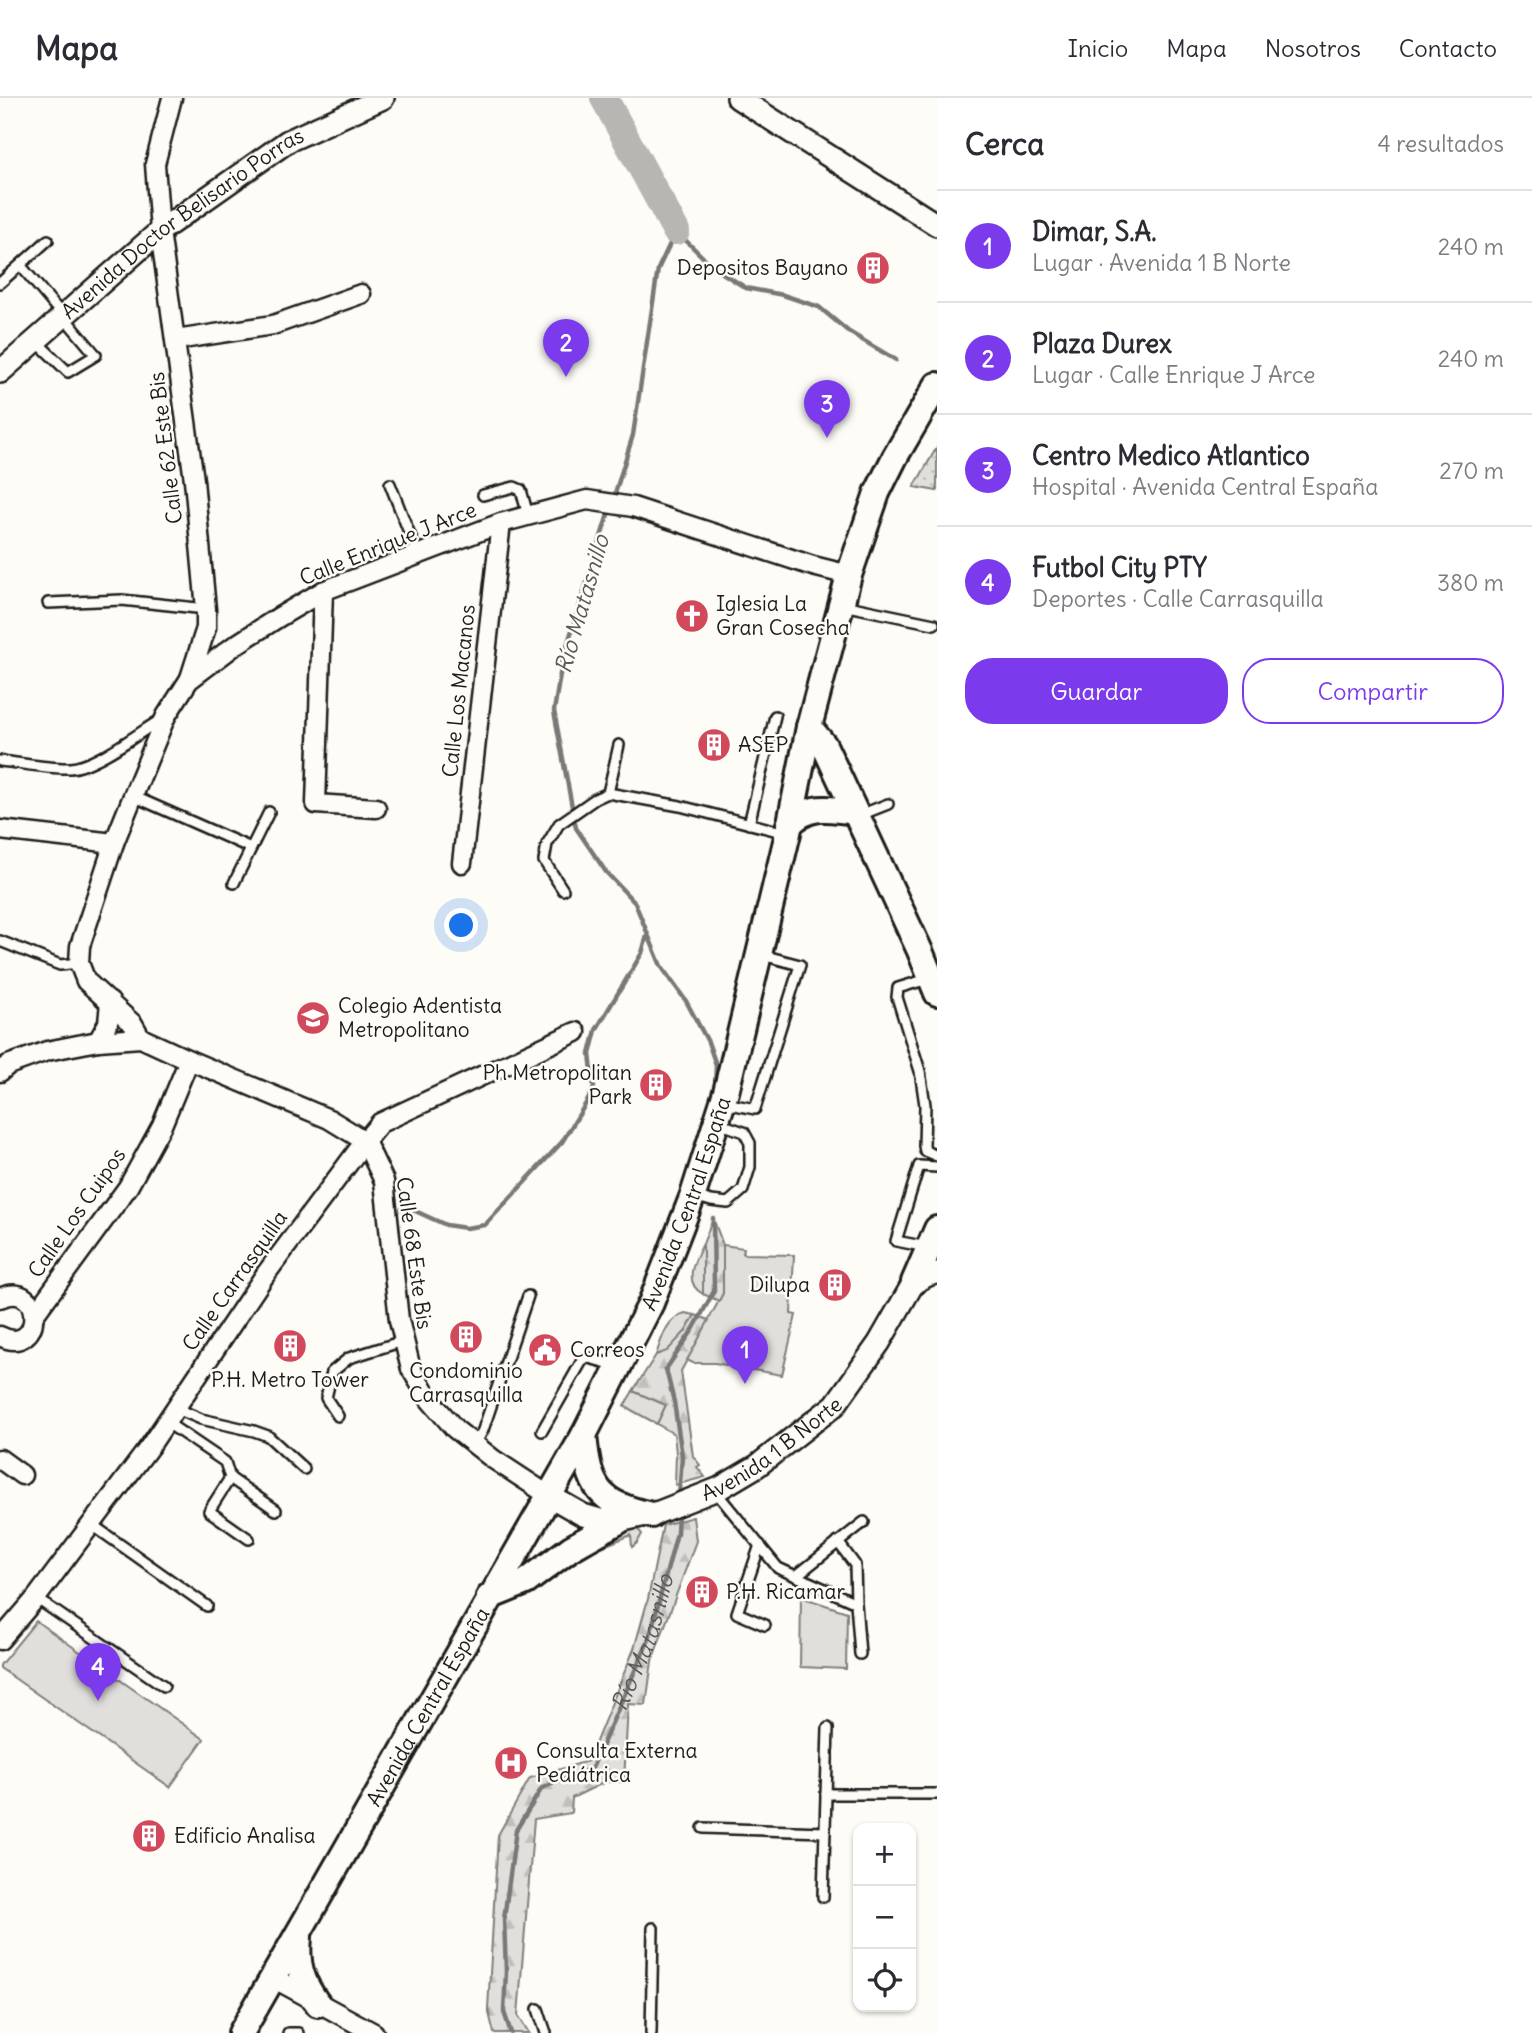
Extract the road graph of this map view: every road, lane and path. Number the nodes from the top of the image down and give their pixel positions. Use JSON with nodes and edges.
{"nodes":[{"id":1,"x":173,"y":98,"type":"edge"},
{"id":2,"x":383,"y":98,"type":"edge"},
{"id":3,"x":737,"y":98,"type":"edge"},
{"id":4,"x":937,"y":225,"type":"edge"},
{"id":5,"x":160,"y":231,"type":"junction"},
{"id":6,"x":48,"y":240,"type":"dead end"},
{"id":7,"x":21,"y":266,"type":"junction"},
{"id":8,"x":0,"y":283,"type":"edge"},
{"id":9,"x":361,"y":294,"type":"dead end"},
{"id":10,"x":65,"y":316,"type":"junction"},
{"id":11,"x":176,"y":340,"type":"junction"},
{"id":12,"x":36,"y":341,"type":"junction"},
{"id":13,"x":0,"y":372,"type":"edge"},
{"id":14,"x":937,"y":386,"type":"edge"},
{"id":15,"x":390,"y":484,"type":"dead end"},
{"id":16,"x":483,"y":495,"type":"dead end"},
{"id":17,"x":528,"y":515,"type":"junction"},
{"id":18,"x":501,"y":523,"type":"junction"},
{"id":19,"x":418,"y":555,"type":"junction"},
{"id":20,"x":849,"y":575,"type":"junction"},
{"id":21,"x":323,"y":591,"type":"junction"},
{"id":22,"x":48,"y":603,"type":"dead end"},
{"id":23,"x":842,"y":605,"type":"junction"},
{"id":24,"x":205,"y":610,"type":"junction"},
{"id":25,"x":934,"y":624,"type":"dead end"},
{"id":26,"x":206,"y":628,"type":"junction"},
{"id":27,"x":234,"y":646,"type":"junction"},
{"id":28,"x":189,"y":680,"type":"junction"},
{"id":29,"x":166,"y":716,"type":"junction"},
{"id":30,"x":775,"y":716,"type":"dead end"},
{"id":31,"x":809,"y":727,"type":"junction"},
{"id":32,"x":619,"y":745,"type":"dead end"},
{"id":33,"x":0,"y":761,"type":"edge"},
{"id":34,"x":608,"y":793,"type":"junction"},
{"id":35,"x":133,"y":796,"type":"junction"},
{"id":36,"x":888,"y":804,"type":"dead end"},
{"id":37,"x":376,"y":808,"type":"dead end"},
{"id":38,"x":269,"y":812,"type":"dead end"},
{"id":39,"x":856,"y":814,"type":"junction"},
{"id":40,"x":749,"y":824,"type":"junction"},
{"id":41,"x":788,"y":829,"type":"junction"},
{"id":42,"x":0,"y":831,"type":"edge"},
{"id":43,"x":114,"y":843,"type":"junction"},
{"id":44,"x":251,"y":848,"type":"junction"},
{"id":45,"x":463,"y":863,"type":"dead end"},
{"id":46,"x":234,"y":883,"type":"dead end"},
{"id":47,"x":563,"y":890,"type":"dead end"},
{"id":48,"x":0,"y":941,"type":"edge"},
{"id":49,"x":759,"y":954,"type":"junction"},
{"id":50,"x":79,"y":963,"type":"junction"},
{"id":51,"x":935,"y":985,"type":"edge"},
{"id":52,"x":110,"y":1002,"type":"junction"},
{"id":53,"x":576,"y":1032,"type":"dead end"},
{"id":54,"x":141,"y":1038,"type":"junction"},
{"id":55,"x":98,"y":1041,"type":"junction"},
{"id":56,"x":189,"y":1060,"type":"junction"},
{"id":57,"x":0,"y":1072,"type":"edge"},
{"id":58,"x":720,"y":1112,"type":"junction"},
{"id":59,"x":365,"y":1141,"type":"junction"},
{"id":60,"x":937,"y":1156,"type":"edge"},
{"id":61,"x":937,"y":1167,"type":"edge"},
{"id":62,"x":693,"y":1195,"type":"junction"},
{"id":63,"x":933,"y":1238,"type":"edge"},
{"id":64,"x":937,"y":1273,"type":"edge"},
{"id":65,"x":914,"y":1282,"type":"junction"},
{"id":66,"x":528,"y":1296,"type":"dead end"},
{"id":67,"x":0,"y":1298,"type":"edge"},
{"id":68,"x":35,"y":1314,"type":"junction"},
{"id":69,"x":0,"y":1336,"type":"edge"},
{"id":70,"x":403,"y":1341,"type":"junction"},
{"id":71,"x":620,"y":1367,"type":"junction"},
{"id":72,"x":171,"y":1415,"type":"junction"},
{"id":73,"x":338,"y":1416,"type":"dead end"},
{"id":74,"x":542,"y":1431,"type":"dead end"},
{"id":75,"x":584,"y":1435,"type":"junction"},
{"id":76,"x":475,"y":1445,"type":"junction"},
{"id":77,"x":0,"y":1460,"type":"edge"},
{"id":78,"x":304,"y":1468,"type":"dead end"},
{"id":79,"x":22,"y":1475,"type":"dead end"},
{"id":80,"x":230,"y":1478,"type":"junction"},
{"id":81,"x":714,"y":1490,"type":"junction"},
{"id":82,"x":548,"y":1496,"type":"junction"},
{"id":83,"x":276,"y":1510,"type":"dead end"},
{"id":84,"x":655,"y":1514,"type":"junction"},
{"id":85,"x":619,"y":1521,"type":"junction"},
{"id":86,"x":864,"y":1522,"type":"dead end"},
{"id":87,"x":91,"y":1524,"type":"junction"},
{"id":88,"x":249,"y":1539,"type":"dead end"},
{"id":89,"x":838,"y":1542,"type":"junction"},
{"id":90,"x":760,"y":1545,"type":"junction"},
{"id":91,"x":796,"y":1576,"type":"junction"},
{"id":92,"x":489,"y":1597,"type":"junction"},
{"id":93,"x":36,"y":1598,"type":"junction"},
{"id":94,"x":856,"y":1603,"type":"junction"},
{"id":95,"x":207,"y":1606,"type":"dead end"},
{"id":96,"x":765,"y":1625,"type":"dead end"},
{"id":97,"x":0,"y":1640,"type":"edge"},
{"id":98,"x":860,"y":1654,"type":"dead end"},
{"id":99,"x":164,"y":1686,"type":"dead end"},
{"id":100,"x":828,"y":1728,"type":"dead end"},
{"id":101,"x":826,"y":1794,"type":"junction"},
{"id":102,"x":937,"y":1794,"type":"edge"},
{"id":103,"x":703,"y":1828,"type":"dead end"},
{"id":104,"x":825,"y":1832,"type":"junction"},
{"id":105,"x":823,"y":1897,"type":"dead end"},
{"id":106,"x":653,"y":1928,"type":"dead end"},
{"id":107,"x":300,"y":1933,"type":"junction"},
{"id":108,"x":273,"y":1978,"type":"junction"},
{"id":109,"x":318,"y":2004,"type":"junction"},
{"id":110,"x":538,"y":2009,"type":"dead end"},
{"id":111,"x":354,"y":2029,"type":"edge"},
{"id":112,"x":241,"y":2033,"type":"edge"},
{"id":113,"x":288,"y":2033,"type":"edge"},
{"id":114,"x":298,"y":2033,"type":"edge"},
{"id":115,"x":374,"y":2033,"type":"edge"},
{"id":116,"x":547,"y":2033,"type":"edge"},
{"id":117,"x":652,"y":2033,"type":"edge"}],
"edges":[{"from":1,"to":5,"type":"street","name":"Calle 62 Este Bis"},
{"from":2,"to":5,"type":"street","name":"Avenida Doctor Belisario Porras"},
{"from":3,"to":4,"type":"street"},
{"from":5,"to":10,"type":"street","name":"Avenida Doctor Belisario Porras"},
{"from":5,"to":11,"type":"street","name":"Calle 62 Este Bis"},
{"from":6,"to":7,"type":"lane"},
{"from":7,"to":8,"type":"lane"},
{"from":7,"to":10,"type":"lane"},
{"from":9,"to":11,"type":"street"},
{"from":10,"to":12,"type":"street","name":"Avenida Doctor Belisario Porras"},
{"from":10,"to":12,"type":"lane"},
{"from":11,"to":24,"type":"street","name":"Calle 62 Este Bis"},
{"from":12,"to":13,"type":"street","name":"Avenida Doctor Belisario Porras"},
{"from":14,"to":20,"type":"main road","name":"Avenida Central España"},
{"from":15,"to":19,"type":"lane"},
{"from":16,"to":17,"type":"lane"},
{"from":17,"to":18,"type":"street","name":"Calle Enrique J Arce"},
{"from":17,"to":20,"type":"street","name":"Calle Enrique J Arce"},
{"from":18,"to":19,"type":"street","name":"Calle Enrique J Arce"},
{"from":18,"to":45,"type":"street","name":"Calle Los Macanos"},
{"from":19,"to":21,"type":"street","name":"Calle Enrique J Arce"},
{"from":20,"to":23,"type":"main road","name":"Avenida Central España"},
{"from":21,"to":27,"type":"street","name":"Calle Enrique J Arce"},
{"from":21,"to":37,"type":"street"},
{"from":22,"to":24,"type":"lane"},
{"from":23,"to":25,"type":"lane"},
{"from":23,"to":31,"type":"main road","name":"Avenida Central España"},
{"from":24,"to":26,"type":"street","name":"Calle 62 Este Bis"},
{"from":26,"to":27,"type":"street"},
{"from":26,"to":28,"type":"street"},
{"from":27,"to":28,"type":"street","name":"Calle Enrique J Arce"},
{"from":28,"to":29,"type":"street","name":"Calle Enrique J Arce"},
{"from":29,"to":33,"type":"lane"},
{"from":29,"to":35,"type":"street","name":"Calle Enrique J Arce"},
{"from":30,"to":40,"type":"lane"},
{"from":31,"to":39,"type":"main road"},
{"from":31,"to":41,"type":"main road","name":"Avenida Central España"},
{"from":32,"to":34,"type":"lane"},
{"from":34,"to":40,"type":"lane"},
{"from":34,"to":47,"type":"lane"},
{"from":35,"to":43,"type":"street","name":"Calle Enrique J Arce"},
{"from":35,"to":44,"type":"lane"},
{"from":36,"to":39,"type":"lane"},
{"from":38,"to":44,"type":"lane"},
{"from":39,"to":41,"type":"main road"},
{"from":39,"to":51,"type":"main road"},
{"from":40,"to":41,"type":"lane"},
{"from":41,"to":49,"type":"main road","name":"Avenida Central España"},
{"from":42,"to":43,"type":"street"},
{"from":43,"to":50,"type":"street","name":"Calle Enrique J Arce"},
{"from":44,"to":46,"type":"lane"},
{"from":48,"to":50,"type":"lane"},
{"from":49,"to":58,"type":"main road","name":"Avenida Central España"},
{"from":49,"to":58,"type":"lane"},
{"from":50,"to":52,"type":"street"},
{"from":51,"to":60,"type":"lane"},
{"from":52,"to":54,"type":"street"},
{"from":52,"to":55,"type":"street"},
{"from":53,"to":59,"type":"street","name":"Calle Carrasquilla"},
{"from":54,"to":55,"type":"street"},
{"from":54,"to":56,"type":"street"},
{"from":55,"to":57,"type":"street"},
{"from":56,"to":59,"type":"street"},
{"from":56,"to":68,"type":"street","name":"Calle Los Cuipos"},
{"from":58,"to":62,"type":"main road","name":"Avenida Central España"},
{"from":58,"to":62,"type":"lane"},
{"from":59,"to":70,"type":"street","name":"Calle 68 Este Bis"},
{"from":59,"to":72,"type":"street","name":"Calle Carrasquilla"},
{"from":61,"to":63,"type":"lane"},
{"from":62,"to":71,"type":"main road","name":"Avenida Central España"},
{"from":63,"to":65,"type":"main road"},
{"from":64,"to":65,"type":"street"},
{"from":65,"to":81,"type":"street","name":"Avenida 1 B Norte"},
{"from":66,"to":76,"type":"lane"},
{"from":67,"to":68,"type":"street","name":"Calle Los Cuipos"},
{"from":68,"to":69,"type":"street","name":"Calle Los Cuipos"},
{"from":70,"to":73,"type":"lane"},
{"from":70,"to":76,"type":"street","name":"Calle 68 Este Bis"},
{"from":71,"to":74,"type":"lane"},
{"from":71,"to":75,"type":"main road","name":"Avenida Central España"},
{"from":72,"to":78,"type":"lane"},
{"from":72,"to":80,"type":"lane"},
{"from":72,"to":87,"type":"street","name":"Calle Carrasquilla"},
{"from":75,"to":82,"type":"main road","name":"Avenida Central España"},
{"from":75,"to":84,"type":"main road"},
{"from":76,"to":82,"type":"street","name":"Calle 68 Este Bis"},
{"from":77,"to":79,"type":"street"},
{"from":80,"to":83,"type":"lane"},
{"from":80,"to":88,"type":"lane"},
{"from":81,"to":84,"type":"street","name":"Avenida 1 B Norte"},
{"from":81,"to":90,"type":"lane"},
{"from":82,"to":85,"type":"street","name":"Avenida 1 B Norte"},
{"from":82,"to":92,"type":"main road","name":"Avenida Central España"},
{"from":84,"to":85,"type":"street","name":"Avenida 1 B Norte"},
{"from":85,"to":92,"type":"main road"},
{"from":86,"to":89,"type":"lane"},
{"from":87,"to":93,"type":"street","name":"Calle Carrasquilla"},
{"from":87,"to":95,"type":"lane"},
{"from":89,"to":91,"type":"lane"},
{"from":89,"to":94,"type":"lane"},
{"from":90,"to":91,"type":"lane"},
{"from":90,"to":96,"type":"lane"},
{"from":91,"to":94,"type":"lane"},
{"from":92,"to":107,"type":"main road","name":"Avenida Central España"},
{"from":93,"to":97,"type":"street","name":"Calle Carrasquilla"},
{"from":93,"to":99,"type":"lane"},
{"from":94,"to":98,"type":"lane"},
{"from":100,"to":101,"type":"lane"},
{"from":101,"to":102,"type":"lane"},
{"from":101,"to":104,"type":"lane"},
{"from":103,"to":104,"type":"lane"},
{"from":104,"to":105,"type":"lane"},
{"from":106,"to":117,"type":"lane"},
{"from":107,"to":108,"type":"main road","name":"Avenida Central España"},
{"from":107,"to":109,"type":"main road"},
{"from":108,"to":109,"type":"street"},
{"from":108,"to":112,"type":"main road","name":"Avenida Central España"},
{"from":109,"to":111,"type":"street"},
{"from":110,"to":116,"type":"lane"},
{"from":111,"to":115,"type":"street"},
{"from":113,"to":114,"type":"lane"}]}
